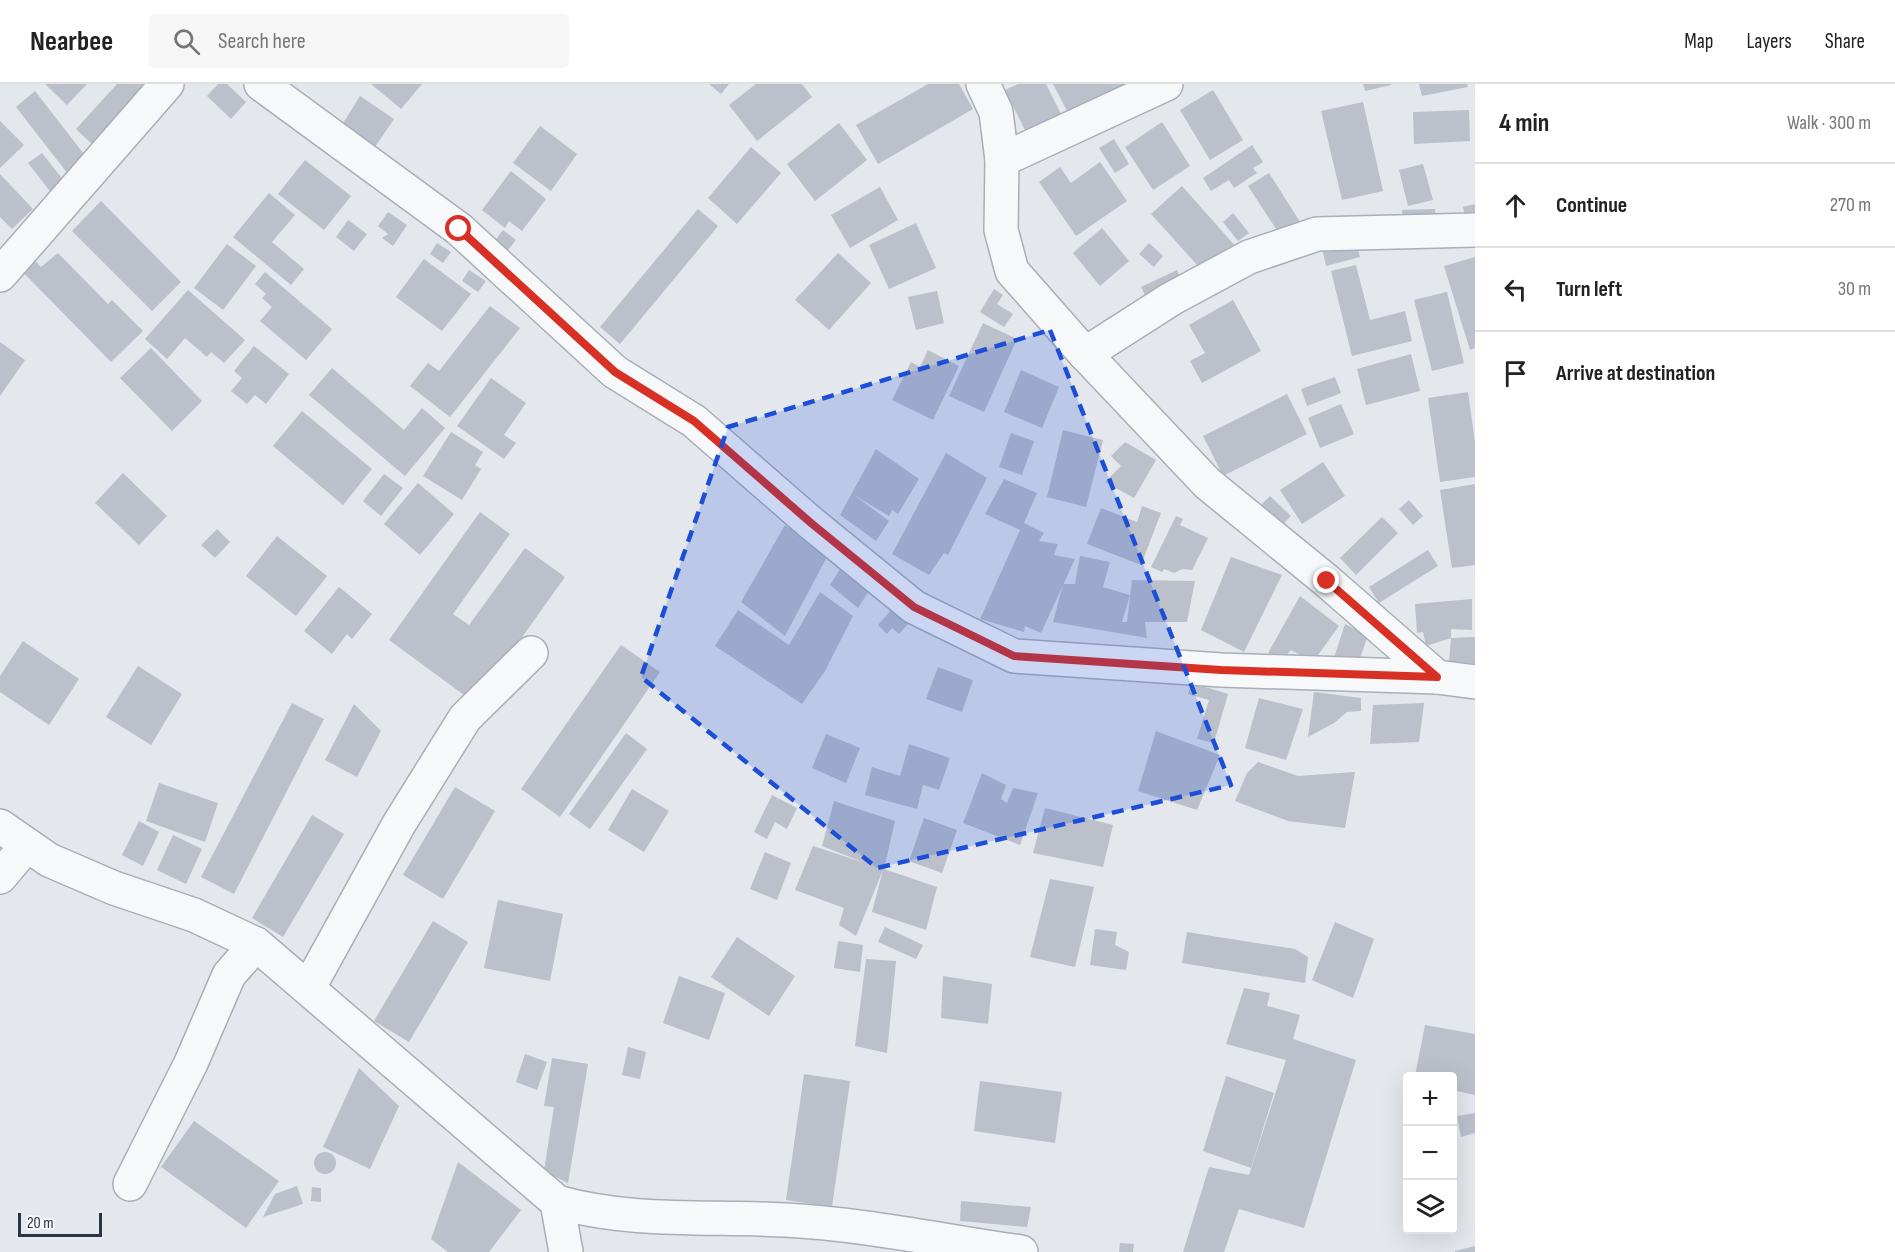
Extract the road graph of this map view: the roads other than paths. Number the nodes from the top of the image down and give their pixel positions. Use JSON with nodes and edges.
{"nodes":[{"id":1,"x":167,"y":84,"type":"edge"},
{"id":2,"x":261,"y":84,"type":"edge"},
{"id":3,"x":983,"y":84,"type":"edge"},
{"id":4,"x":1166,"y":84,"type":"edge"},
{"id":5,"x":1002,"y":160,"type":"junction"},
{"id":6,"x":1475,"y":230,"type":"edge"},
{"id":7,"x":0,"y":275,"type":"edge"},
{"id":8,"x":1085,"y":354,"type":"junction"},
{"id":9,"x":531,"y":653,"type":"dead end"},
{"id":10,"x":1437,"y":677,"type":"junction"},
{"id":11,"x":1475,"y":682,"type":"edge"},
{"id":12,"x":0,"y":826,"type":"edge"},
{"id":13,"x":27,"y":845,"type":"junction"},
{"id":14,"x":0,"y":877,"type":"edge"},
{"id":15,"x":256,"y":944,"type":"junction"},
{"id":16,"x":309,"y":987,"type":"junction"},
{"id":17,"x":130,"y":1184,"type":"dead end"},
{"id":18,"x":557,"y":1202,"type":"junction"},
{"id":19,"x":566,"y":1252,"type":"edge"},
{"id":20,"x":1021,"y":1252,"type":"edge"}],
"edges":[{"from":1,"to":7,"type":"street"},
{"from":2,"to":10,"type":"street"},
{"from":3,"to":5,"type":"street"},
{"from":4,"to":5,"type":"street"},
{"from":5,"to":8,"type":"street"},
{"from":6,"to":8,"type":"street"},
{"from":8,"to":10,"type":"street"},
{"from":9,"to":16,"type":"street"},
{"from":10,"to":11,"type":"street"},
{"from":12,"to":13,"type":"street"},
{"from":13,"to":14,"type":"street"},
{"from":13,"to":15,"type":"street"},
{"from":15,"to":16,"type":"street"},
{"from":15,"to":17,"type":"street"},
{"from":16,"to":18,"type":"street"},
{"from":18,"to":19,"type":"street"},
{"from":18,"to":20,"type":"street"}]}
